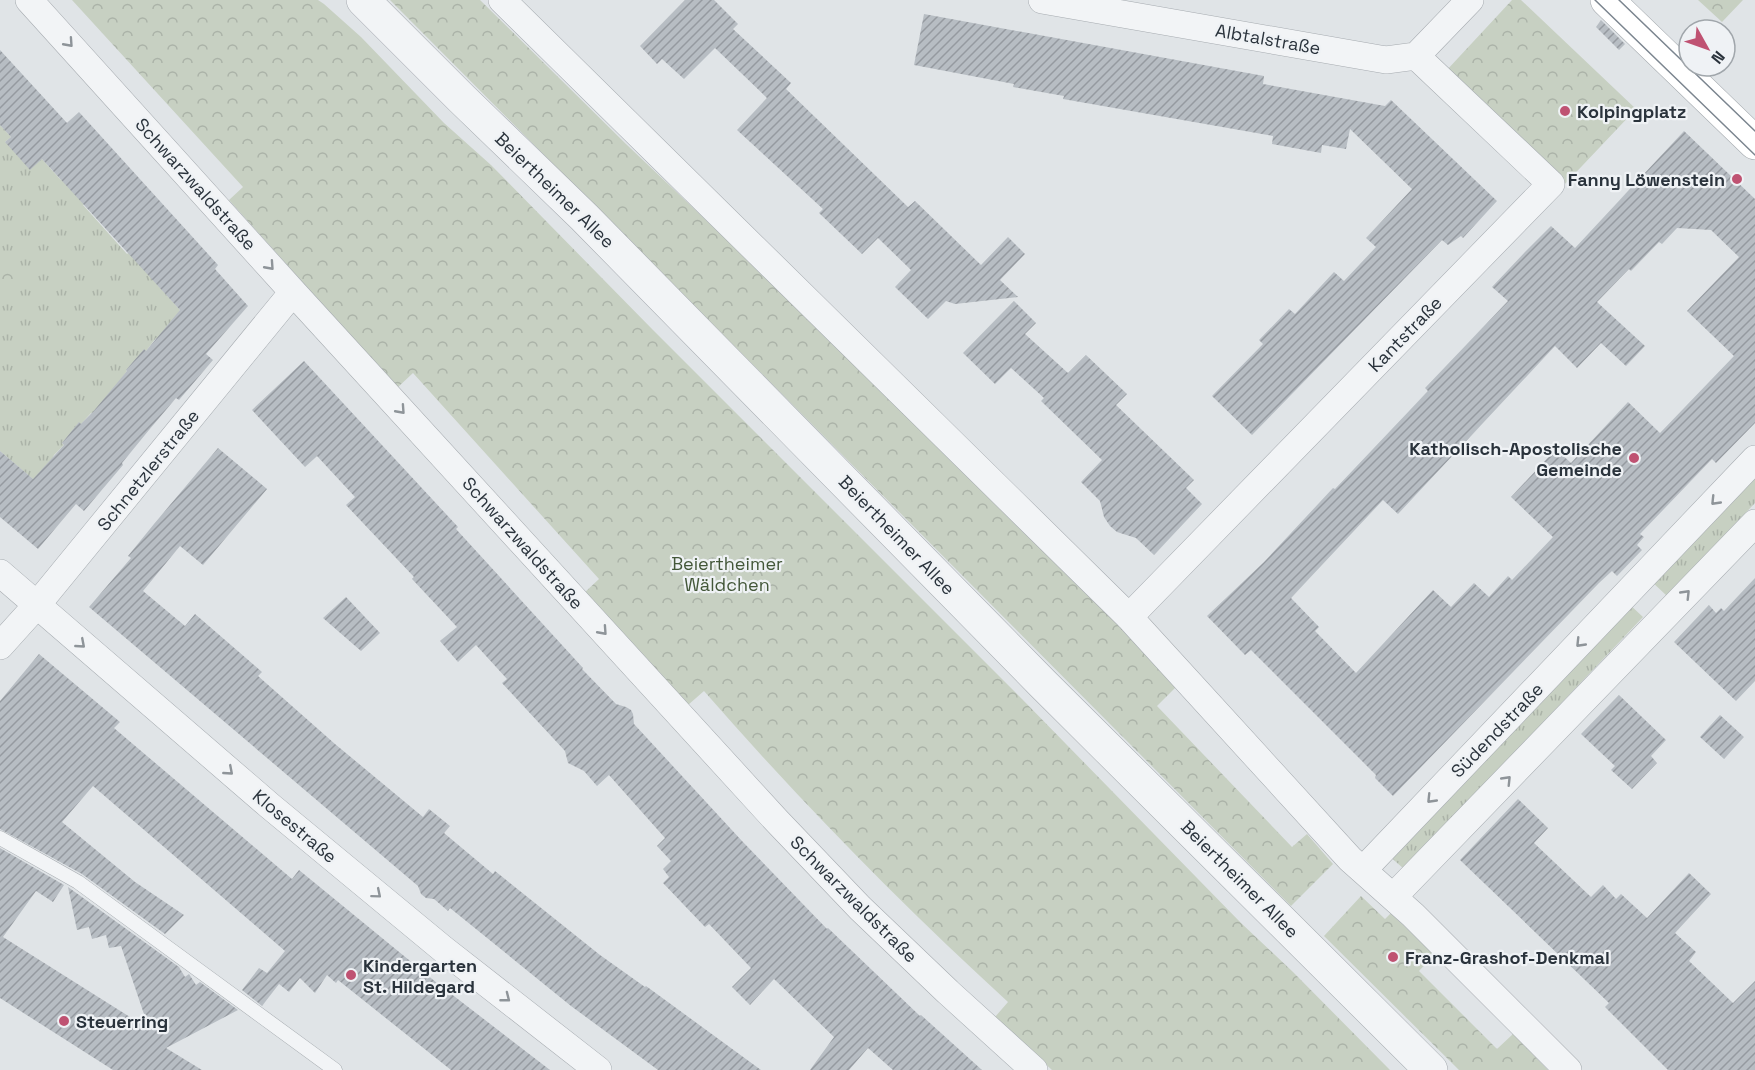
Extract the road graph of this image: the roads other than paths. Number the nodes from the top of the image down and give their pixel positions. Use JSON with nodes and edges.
{"nodes":[{"id":1,"x":29,"y":0,"type":"edge"},
{"id":2,"x":363,"y":0,"type":"edge"},
{"id":3,"x":502,"y":0,"type":"edge"},
{"id":4,"x":1042,"y":0,"type":"edge"},
{"id":5,"x":1470,"y":0,"type":"edge"},
{"id":6,"x":1607,"y":0,"type":"edge"},
{"id":7,"x":1416,"y":56,"type":"junction"},
{"id":8,"x":1755,"y":143,"type":"edge"},
{"id":9,"x":293,"y":292,"type":"junction"},
{"id":10,"x":1755,"y":459,"type":"edge"},
{"id":11,"x":1755,"y":523,"type":"edge"},
{"id":12,"x":0,"y":573,"type":"edge"},
{"id":13,"x":1631,"y":589,"type":"junction"},
{"id":14,"x":36,"y":606,"type":"junction"},
{"id":15,"x":1129,"y":618,"type":"junction"},
{"id":16,"x":1663,"y":618,"type":"junction"},
{"id":17,"x":0,"y":646,"type":"edge"},
{"id":18,"x":0,"y":838,"type":"edge"},
{"id":19,"x":1363,"y":870,"type":"junction"},
{"id":20,"x":1403,"y":906,"type":"junction"},
{"id":21,"x":335,"y":1070,"type":"edge"},
{"id":22,"x":598,"y":1070,"type":"edge"},
{"id":23,"x":1034,"y":1070,"type":"edge"},
{"id":24,"x":1431,"y":1070,"type":"edge"},
{"id":25,"x":1568,"y":1070,"type":"edge"}],
"edges":[{"from":1,"to":9,"type":"street","name":"Schwarzwaldstraße","one_way":true},
{"from":2,"to":24,"type":"street","name":"Beiertheimer Allee"},
{"from":3,"to":15,"type":"street"},
{"from":4,"to":7,"type":"street","name":"Albtalstraße"},
{"from":5,"to":7,"type":"street"},
{"from":6,"to":8,"type":"main road"},
{"from":7,"to":15,"type":"street","name":"Kantstraße"},
{"from":9,"to":14,"type":"street","name":"Schnetzlerstraße"},
{"from":9,"to":23,"type":"street","name":"Schwarzwaldstraße","one_way":true},
{"from":10,"to":13,"type":"street","name":"Südendstraße","one_way":true},
{"from":16,"to":11,"type":"street","one_way":true},
{"from":12,"to":14,"type":"street","name":"Klosestraße"},
{"from":13,"to":16,"type":"street"},
{"from":13,"to":19,"type":"street","name":"Südendstraße","one_way":true},
{"from":14,"to":17,"type":"street","name":"Schnetzlerstraße"},
{"from":14,"to":22,"type":"street","name":"Klosestraße","one_way":true},
{"from":15,"to":19,"type":"street"},
{"from":20,"to":16,"type":"street","one_way":true},
{"from":18,"to":21,"type":"lane"},
{"from":19,"to":20,"type":"street"},
{"from":20,"to":25,"type":"street"}]}
